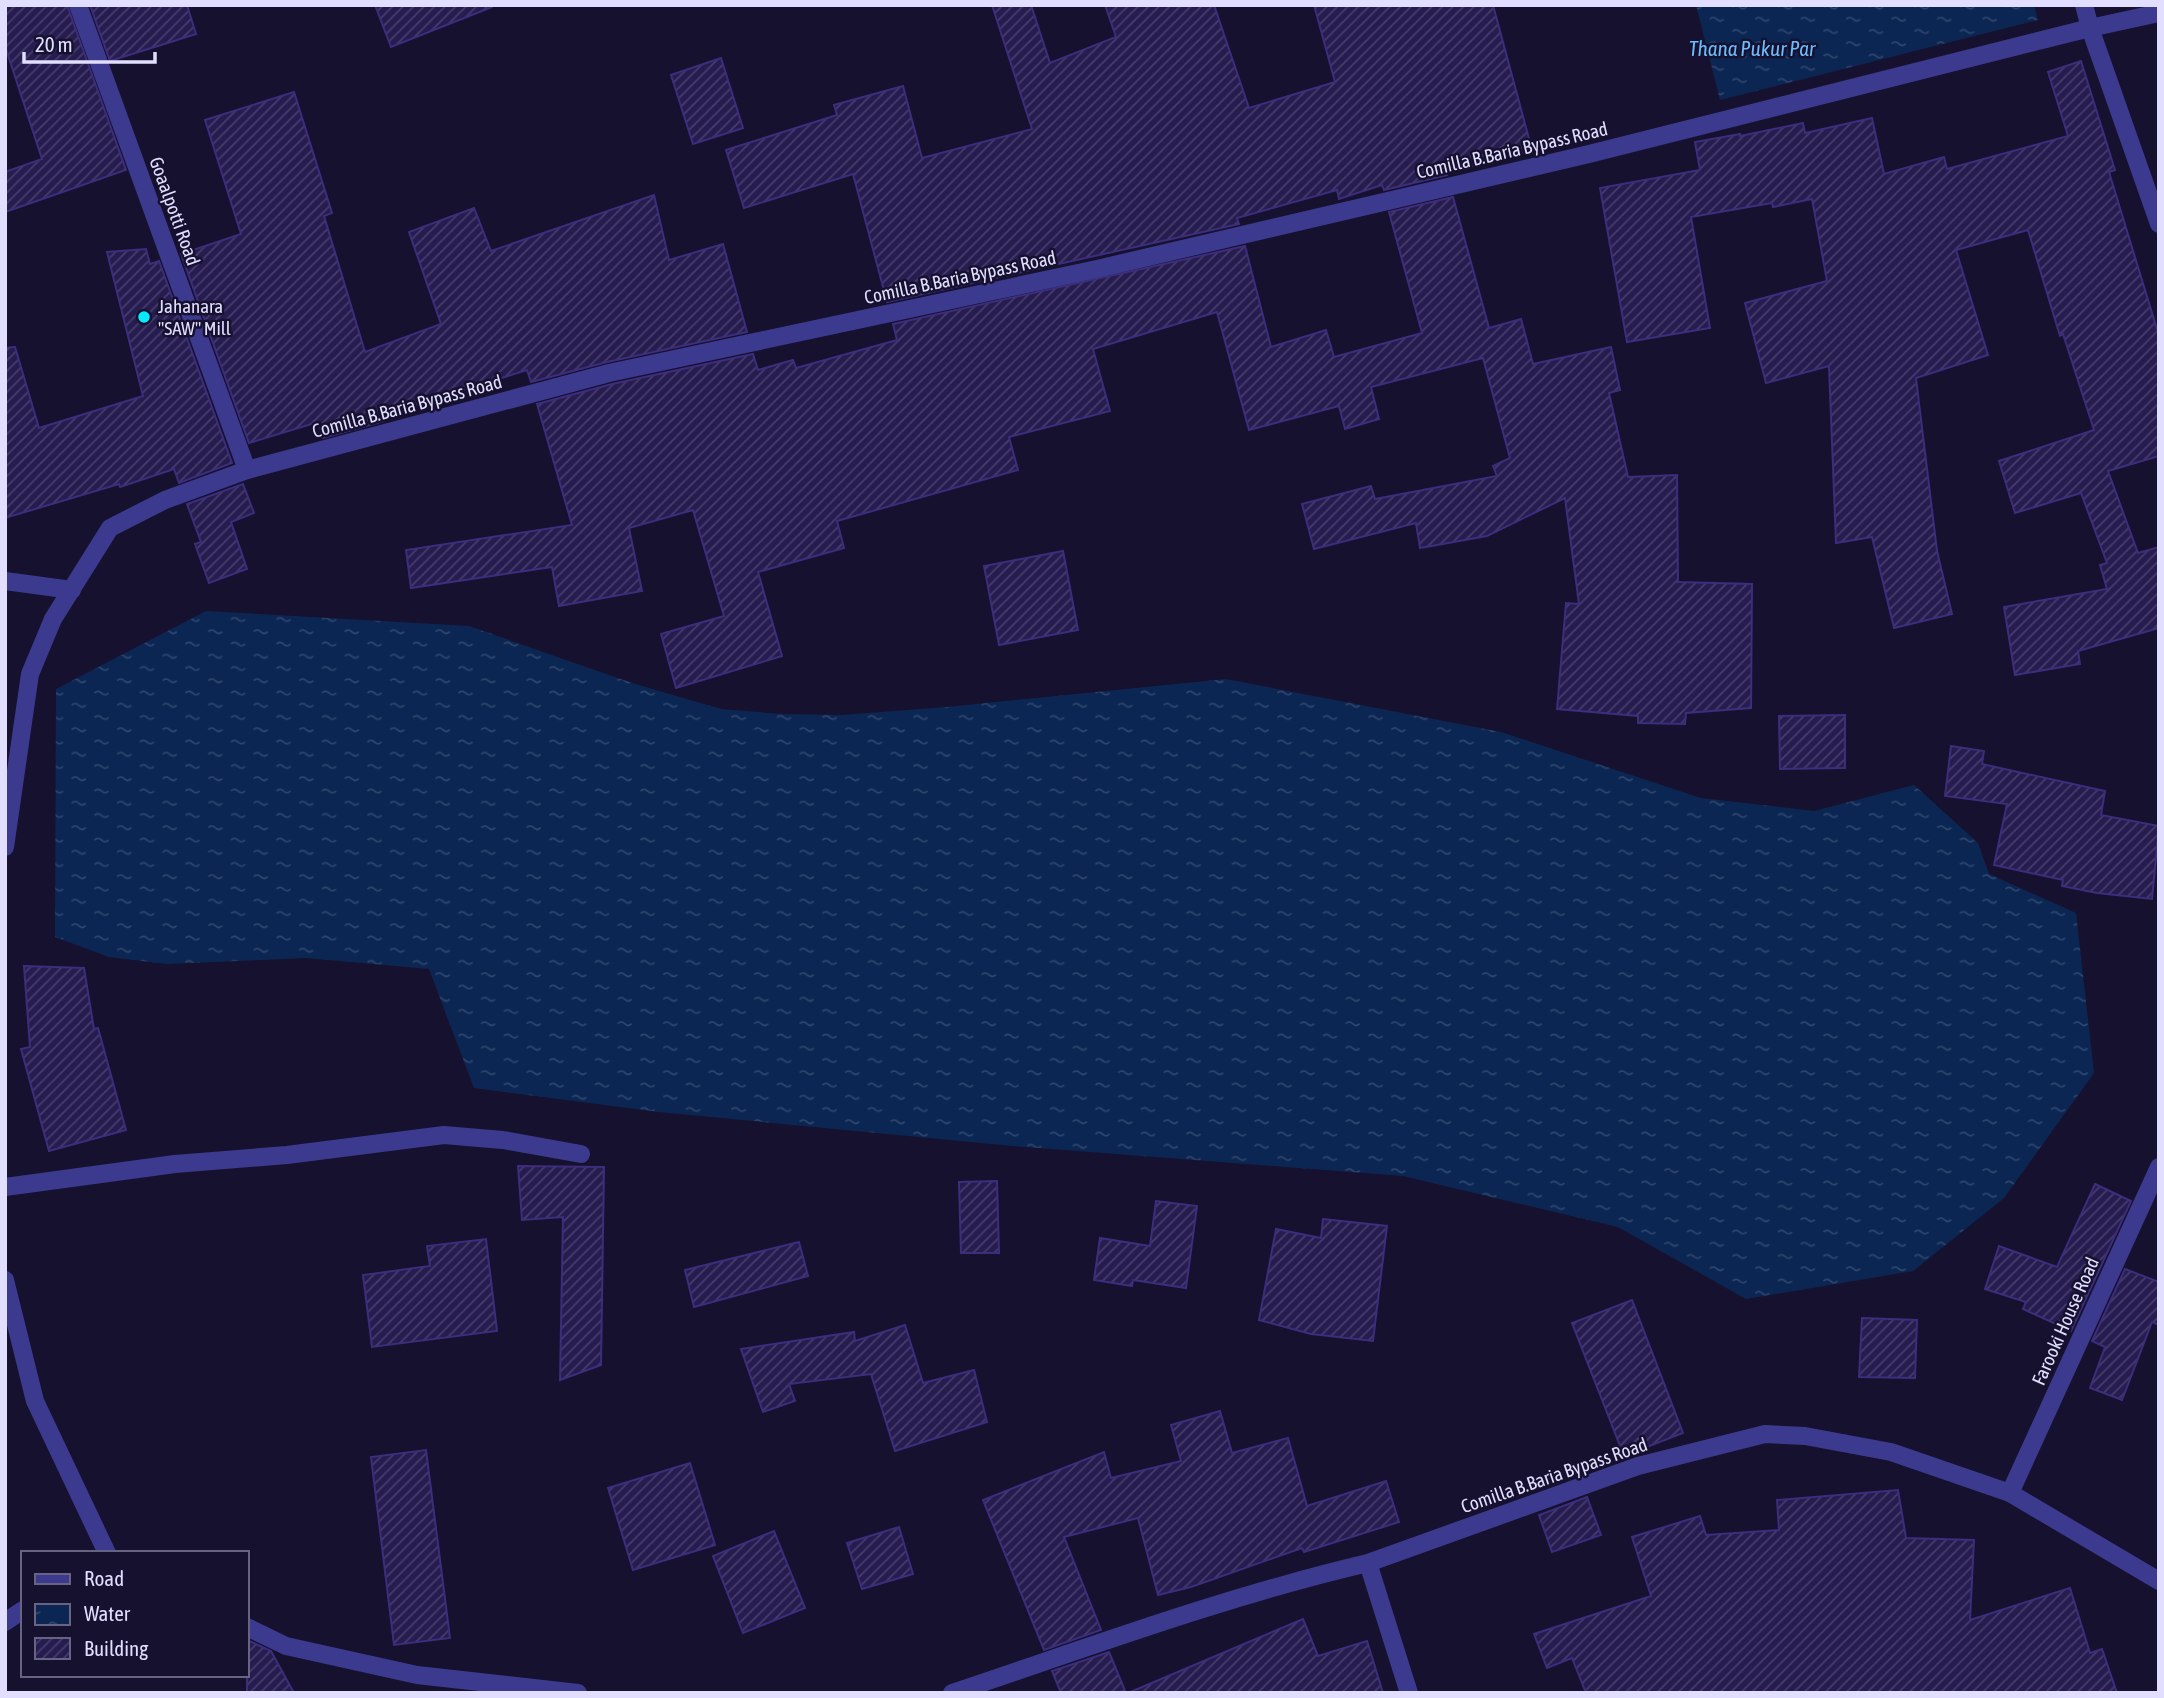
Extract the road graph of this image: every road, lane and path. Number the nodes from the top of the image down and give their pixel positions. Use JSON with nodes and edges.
{"nodes":[{"id":1,"x":78,"y":5,"type":"edge"},
{"id":2,"x":2084,"y":5,"type":"edge"},
{"id":3,"x":2159,"y":13,"type":"edge"},
{"id":4,"x":2090,"y":28,"type":"junction"},
{"id":5,"x":2159,"y":224,"type":"edge"},
{"id":6,"x":247,"y":470,"type":"junction"},
{"id":7,"x":5,"y":580,"type":"edge"},
{"id":8,"x":72,"y":590,"type":"junction"},
{"id":9,"x":5,"y":847,"type":"edge"},
{"id":10,"x":581,"y":1154,"type":"dead end"},
{"id":11,"x":2159,"y":1167,"type":"edge"},
{"id":12,"x":5,"y":1187,"type":"edge"},
{"id":13,"x":5,"y":1280,"type":"edge"},
{"id":14,"x":2010,"y":1493,"type":"junction"},
{"id":15,"x":106,"y":1551,"type":"edge"},
{"id":16,"x":1368,"y":1563,"type":"junction"},
{"id":17,"x":2159,"y":1581,"type":"edge"},
{"id":18,"x":21,"y":1611,"type":"edge"},
{"id":19,"x":5,"y":1622,"type":"edge"},
{"id":20,"x":248,"y":1627,"type":"edge"},
{"id":21,"x":437,"y":1684,"type":"edge"},
{"id":22,"x":578,"y":1693,"type":"edge"},
{"id":23,"x":952,"y":1693,"type":"edge"},
{"id":24,"x":1409,"y":1693,"type":"edge"}],
"edges":[{"from":1,"to":6,"type":"street","name":"Goaalpotti Road"},
{"from":2,"to":4,"type":"street"},
{"from":3,"to":4,"type":"street","name":"Comilla B.Baria Bypass Road"},
{"from":4,"to":5,"type":"street"},
{"from":4,"to":6,"type":"street","name":"Comilla B.Baria Bypass Road"},
{"from":6,"to":8,"type":"street","name":"Comilla B.Baria Bypass Road"},
{"from":7,"to":8,"type":"street"},
{"from":8,"to":9,"type":"street","name":"Comilla B.Baria Bypass Road"},
{"from":10,"to":12,"type":"street"},
{"from":11,"to":14,"type":"street","name":"Farooki House Road"},
{"from":13,"to":15,"type":"street"},
{"from":14,"to":16,"type":"street","name":"Comilla B.Baria Bypass Road"},
{"from":14,"to":17,"type":"street","name":"Comilla B.Baria Bypass Road"},
{"from":16,"to":23,"type":"street","name":"Comilla B.Baria Bypass Road"},
{"from":16,"to":24,"type":"street"},
{"from":18,"to":19,"type":"street"},
{"from":20,"to":21,"type":"street"},
{"from":21,"to":22,"type":"street"}]}
